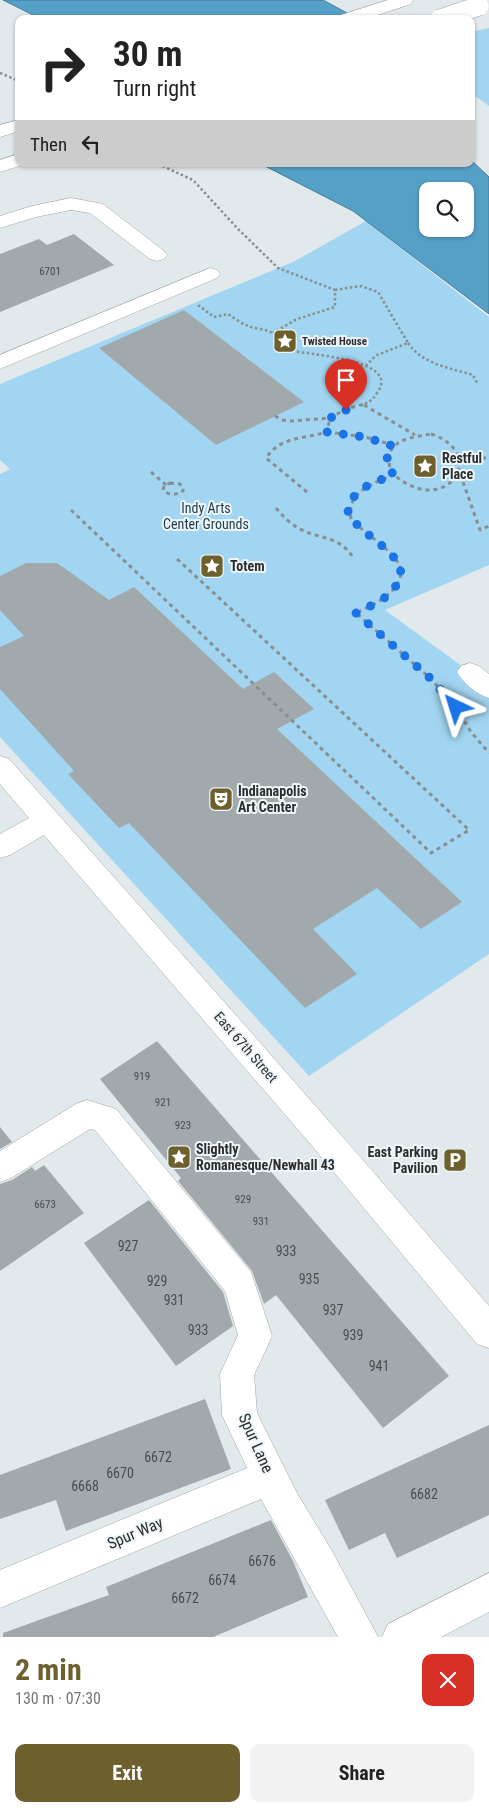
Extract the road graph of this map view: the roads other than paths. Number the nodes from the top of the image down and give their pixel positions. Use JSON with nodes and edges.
{"nodes":[{"id":1,"x":405,"y":0,"type":"edge"},
{"id":2,"x":484,"y":4,"type":"edge"},
{"id":3,"x":359,"y":15,"type":"edge"},
{"id":4,"x":452,"y":15,"type":"edge"},
{"id":5,"x":15,"y":126,"type":"edge"},
{"id":6,"x":0,"y":131,"type":"edge"},
{"id":7,"x":15,"y":161,"type":"edge"},
{"id":8,"x":0,"y":166,"type":"edge"},
{"id":9,"x":0,"y":222,"type":"edge"},
{"id":10,"x":157,"y":255,"type":"dead end"},
{"id":11,"x":210,"y":274,"type":"dead end"},
{"id":12,"x":0,"y":363,"type":"edge"},
{"id":13,"x":470,"y":672,"type":"dead end"},
{"id":14,"x":489,"y":689,"type":"edge"},
{"id":15,"x":0,"y":766,"type":"edge"},
{"id":16,"x":48,"y":820,"type":"junction"},
{"id":17,"x":0,"y":847,"type":"edge"},
{"id":18,"x":0,"y":1168,"type":"edge"},
{"id":19,"x":489,"y":1332,"type":"edge"},
{"id":20,"x":270,"y":1477,"type":"junction"},
{"id":21,"x":0,"y":1589,"type":"edge"},
{"id":22,"x":489,"y":1592,"type":"edge"},
{"id":23,"x":359,"y":1637,"type":"edge"},
{"id":24,"x":401,"y":1637,"type":"edge"}],
"edges":[{"from":1,"to":3,"type":"street"},
{"from":2,"to":4,"type":"street","bridge":true},
{"from":5,"to":6,"type":"street"},
{"from":7,"to":8,"type":"street"},
{"from":9,"to":10,"type":"street"},
{"from":11,"to":12,"type":"street"},
{"from":13,"to":14,"type":"street"},
{"from":15,"to":16,"type":"street","name":"East 67th Street"},
{"from":16,"to":17,"type":"street"},
{"from":16,"to":19,"type":"street","name":"East 67th Street"},
{"from":18,"to":20,"type":"street","name":"Spur Lane"},
{"from":20,"to":21,"type":"street","name":"Spur Way"},
{"from":20,"to":23,"type":"street","name":"Spur Lane"},
{"from":22,"to":24,"type":"street"}]}
